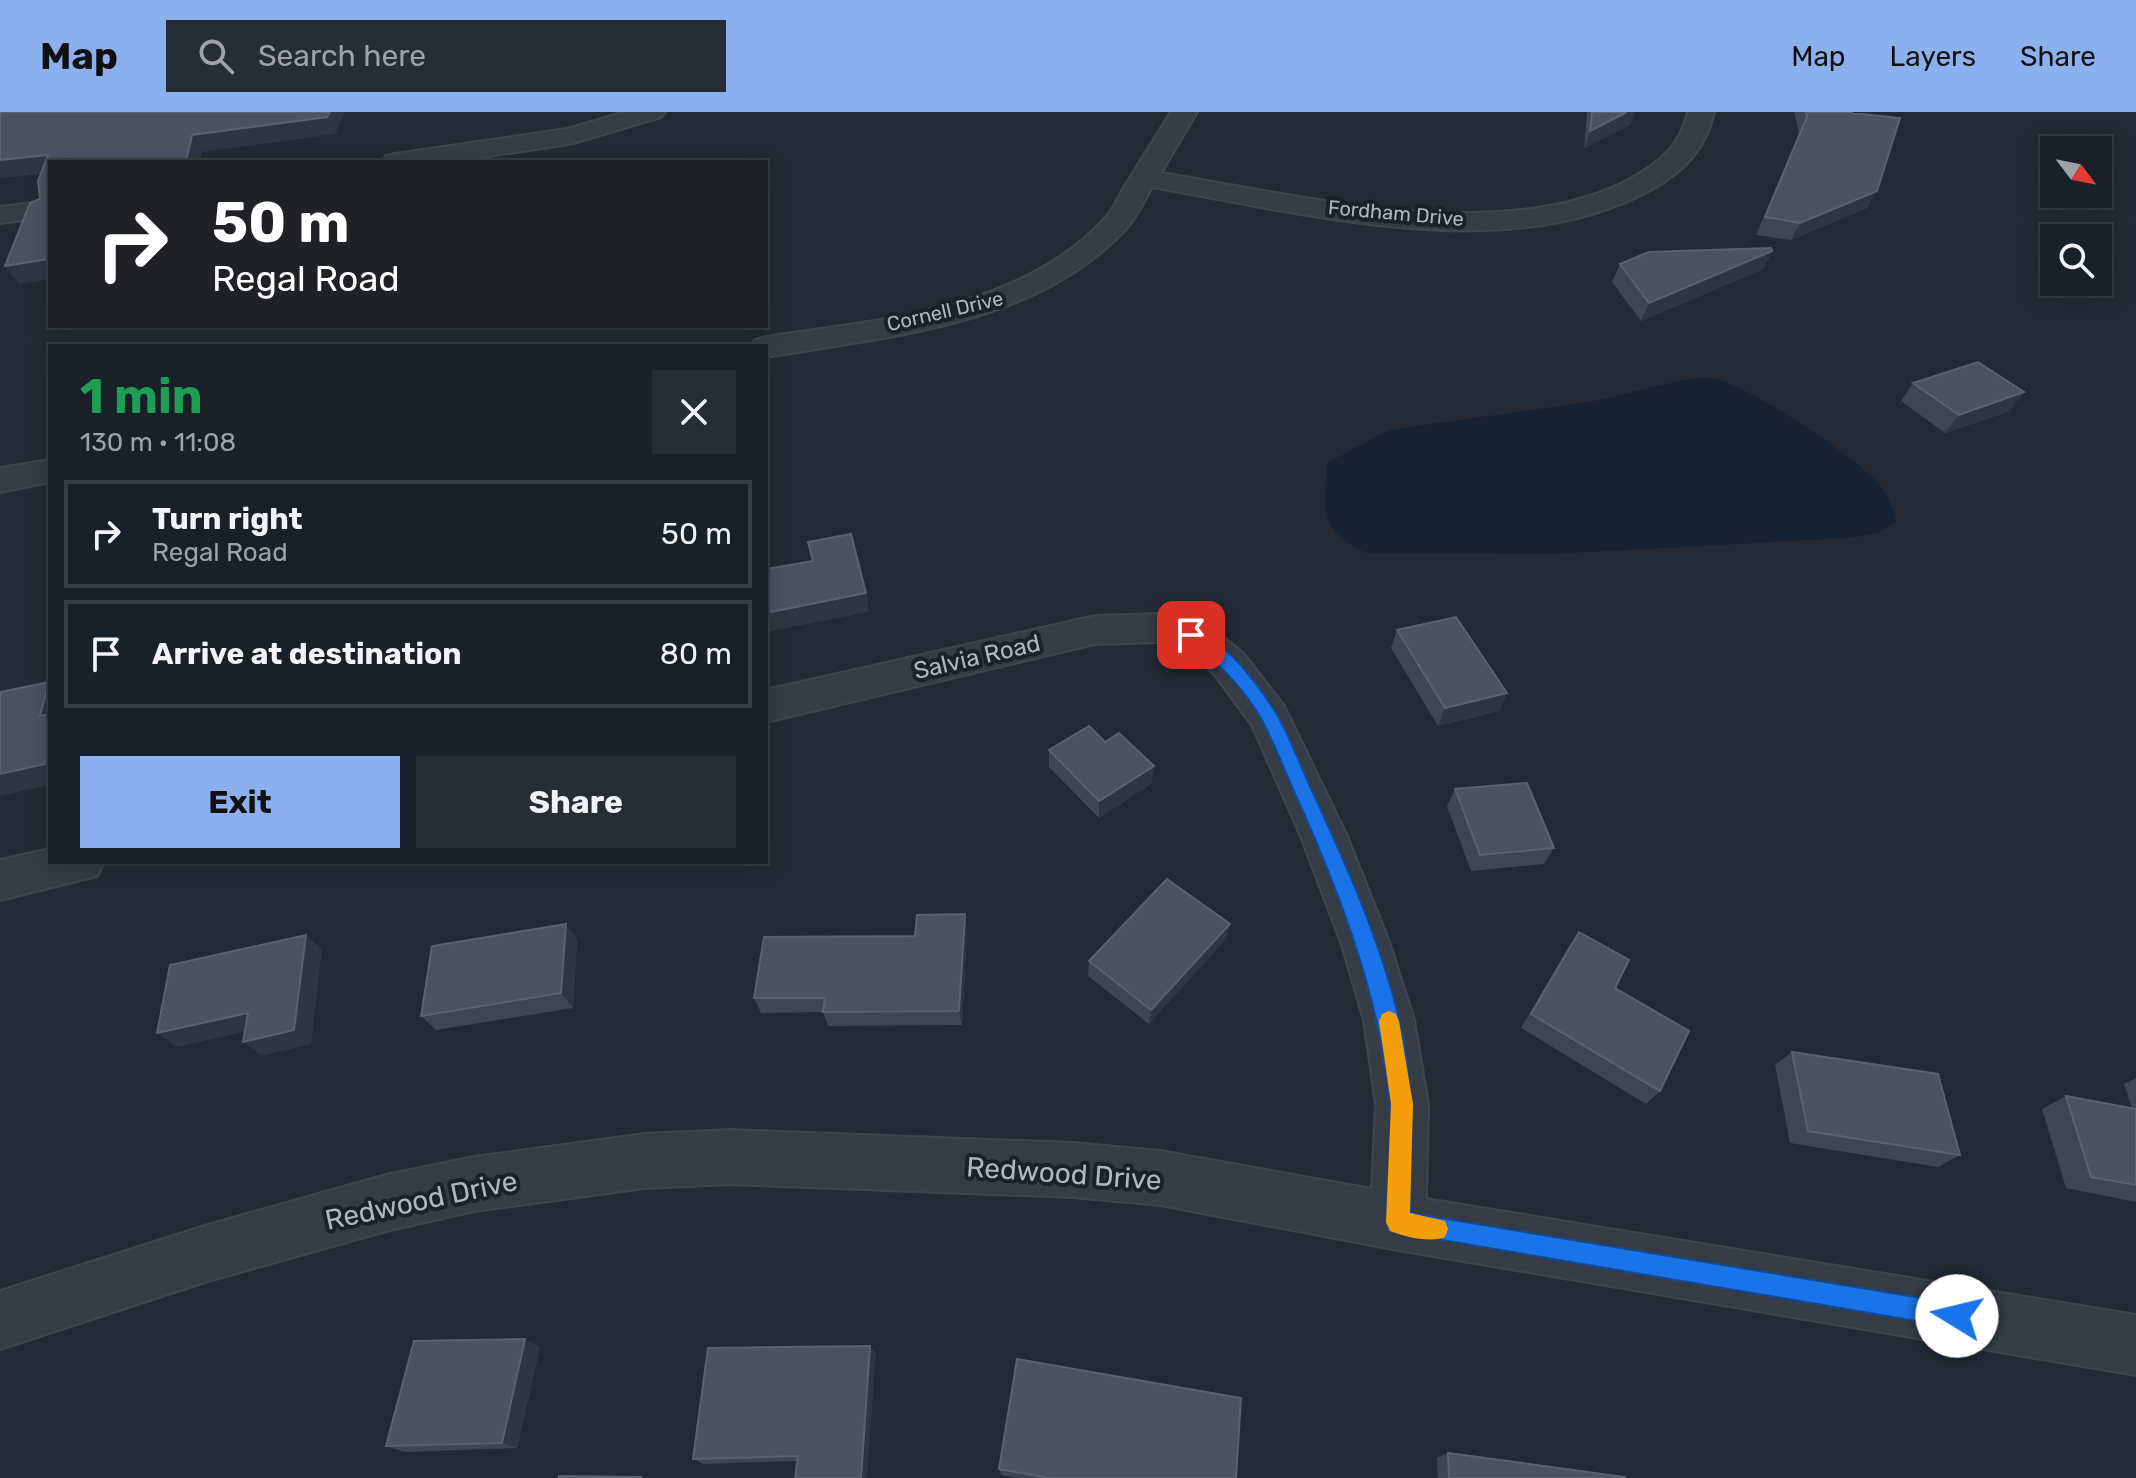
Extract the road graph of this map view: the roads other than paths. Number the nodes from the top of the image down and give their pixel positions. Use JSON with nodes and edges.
{"nodes":[{"id":1,"x":652,"y":112,"type":"edge"},
{"id":2,"x":1184,"y":112,"type":"edge"},
{"id":3,"x":1701,"y":112,"type":"edge"},
{"id":4,"x":408,"y":160,"type":"edge"},
{"id":5,"x":1144,"y":178,"type":"junction"},
{"id":6,"x":48,"y":209,"type":"edge"},
{"id":7,"x":0,"y":215,"type":"edge"},
{"id":8,"x":768,"y":347,"type":"edge"},
{"id":9,"x":48,"y":471,"type":"edge"},
{"id":10,"x":0,"y":480,"type":"edge"},
{"id":11,"x":768,"y":706,"type":"edge"},
{"id":12,"x":72,"y":864,"type":"edge"},
{"id":13,"x":0,"y":880,"type":"edge"},
{"id":14,"x":1398,"y":1222,"type":"junction"},
{"id":15,"x":0,"y":1320,"type":"edge"},
{"id":16,"x":2136,"y":1345,"type":"edge"}],
"edges":[{"from":1,"to":4,"type":"street"},
{"from":2,"to":5,"type":"street","name":"Cornell Drive"},
{"from":3,"to":5,"type":"street","name":"Fordham Drive"},
{"from":5,"to":8,"type":"street","name":"Cornell Drive"},
{"from":6,"to":7,"type":"street"},
{"from":9,"to":10,"type":"street"},
{"from":11,"to":14,"type":"street","name":"Salvia Road"},
{"from":12,"to":13,"type":"street"},
{"from":14,"to":15,"type":"street","name":"Redwood Drive"},
{"from":14,"to":16,"type":"street","name":"Redwood Drive"}]}
